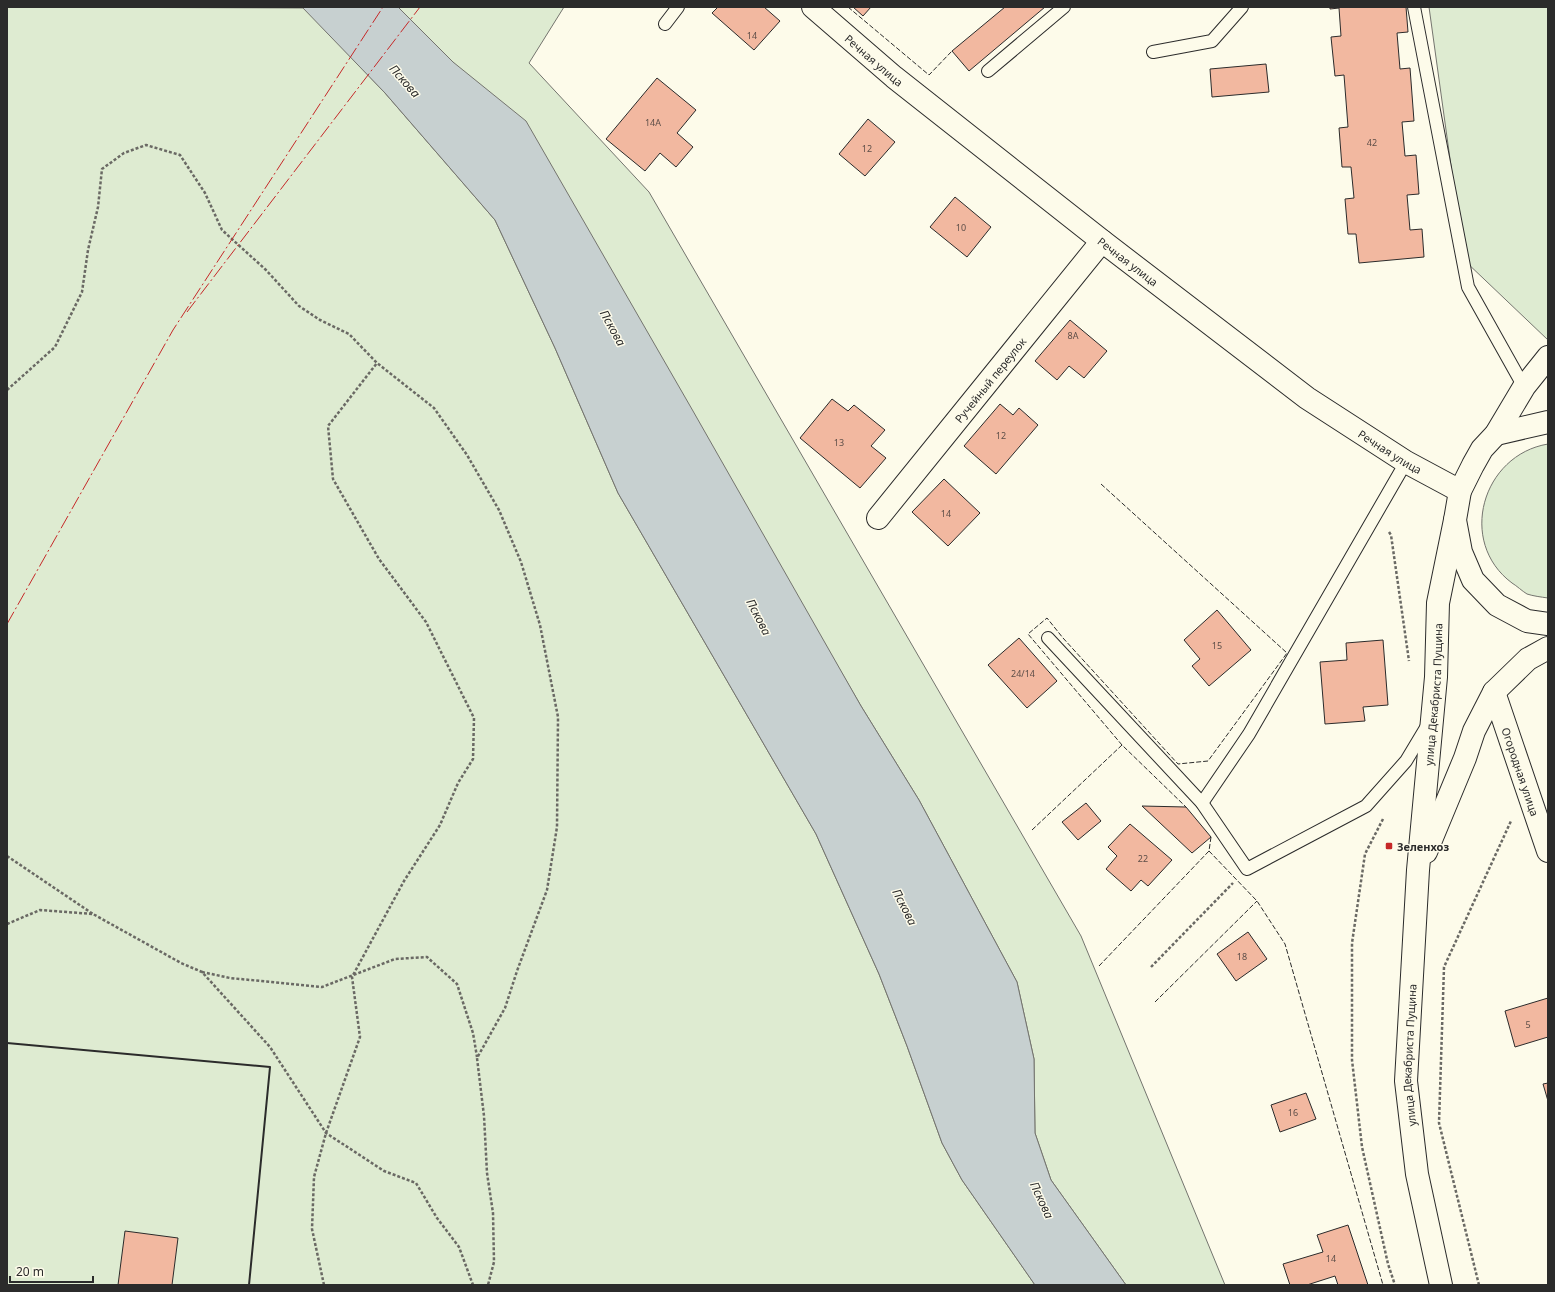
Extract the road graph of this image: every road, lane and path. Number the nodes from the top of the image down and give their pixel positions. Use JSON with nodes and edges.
{"nodes":[{"id":1,"x":678,"y":7,"type":"edge"},
{"id":2,"x":813,"y":7,"type":"edge"},
{"id":3,"x":1064,"y":7,"type":"edge"},
{"id":4,"x":1242,"y":7,"type":"edge"},
{"id":5,"x":1414,"y":7,"type":"edge"},
{"id":6,"x":664,"y":24,"type":"dead end"},
{"id":7,"x":1153,"y":52,"type":"dead end"},
{"id":8,"x":988,"y":71,"type":"dead end"},
{"id":9,"x":1102,"y":241,"type":"junction"},
{"id":10,"x":1548,"y":357,"type":"edge"},
{"id":11,"x":377,"y":363,"type":"junction"},
{"id":12,"x":1524,"y":387,"type":"junction"},
{"id":13,"x":7,"y":390,"type":"edge"},
{"id":14,"x":1548,"y":422,"type":"edge"},
{"id":15,"x":1496,"y":434,"type":"junction"},
{"id":16,"x":1406,"y":462,"type":"junction"},
{"id":17,"x":1460,"y":491,"type":"junction"},
{"id":18,"x":1376,"y":514,"type":"junction"},
{"id":19,"x":878,"y":518,"type":"dead end"},
{"id":20,"x":1455,"y":520,"type":"junction"},
{"id":21,"x":1548,"y":624,"type":"edge"},
{"id":22,"x":1048,"y":638,"type":"dead end"},
{"id":23,"x":1548,"y":648,"type":"edge"},
{"id":24,"x":1409,"y":662,"type":"dead end"},
{"id":25,"x":1494,"y":692,"type":"junction"},
{"id":26,"x":1431,"y":720,"type":"junction"},
{"id":27,"x":1202,"y":803,"type":"junction"},
{"id":28,"x":1385,"y":815,"type":"dead end"},
{"id":29,"x":1510,"y":823,"type":"dead end"},
{"id":30,"x":1548,"y":851,"type":"edge"},
{"id":31,"x":7,"y":856,"type":"edge"},
{"id":32,"x":1247,"y":869,"type":"junction"},
{"id":33,"x":1418,"y":870,"type":"junction"},
{"id":34,"x":93,"y":914,"type":"junction"},
{"id":35,"x":7,"y":924,"type":"edge"},
{"id":36,"x":1151,"y":967,"type":"dead end"},
{"id":37,"x":202,"y":972,"type":"junction"},
{"id":38,"x":352,"y":977,"type":"junction"},
{"id":39,"x":477,"y":1058,"type":"junction"},
{"id":40,"x":326,"y":1134,"type":"junction"},
{"id":41,"x":324,"y":1285,"type":"edge"},
{"id":42,"x":473,"y":1285,"type":"edge"},
{"id":43,"x":488,"y":1285,"type":"edge"},
{"id":44,"x":1395,"y":1285,"type":"edge"},
{"id":45,"x":1441,"y":1285,"type":"edge"},
{"id":46,"x":1479,"y":1285,"type":"edge"}],
"edges":[{"from":1,"to":6,"type":"lane"},
{"from":2,"to":9,"type":"main road","name":"Речная улица"},
{"from":3,"to":8,"type":"lane"},
{"from":4,"to":7,"type":"lane"},
{"from":5,"to":12,"type":"lane"},
{"from":9,"to":16,"type":"main road","name":"Речная улица"},
{"from":9,"to":19,"type":"main road","name":"Ручейный переулок"},
{"from":10,"to":12,"type":"main road","name":"улица Декабриста Пущина"},
{"from":11,"to":13,"type":"path"},
{"from":11,"to":38,"type":"path"},
{"from":11,"to":39,"type":"path"},
{"from":12,"to":15,"type":"main road","name":"улица Декабриста Пущина"},
{"from":14,"to":15,"type":"main road"},
{"from":15,"to":17,"type":"main road","name":"улица Декабриста Пущина"},
{"from":16,"to":17,"type":"main road","name":"Речная улица"},
{"from":16,"to":18,"type":"lane"},
{"from":17,"to":20,"type":"main road","name":"улица Декабриста Пущина"},
{"from":18,"to":24,"type":"path"},
{"from":18,"to":27,"type":"lane"},
{"from":20,"to":21,"type":"main road"},
{"from":20,"to":26,"type":"main road","name":"улица Декабриста Пущина"},
{"from":22,"to":27,"type":"lane"},
{"from":23,"to":25,"type":"main road","name":"улица Декабриста Пущина"},
{"from":25,"to":30,"type":"main road","name":"Огородная улица"},
{"from":25,"to":33,"type":"main road","name":"улица Декабриста Пущина"},
{"from":26,"to":32,"type":"lane"},
{"from":26,"to":33,"type":"main road","name":"улица Декабриста Пущина"},
{"from":27,"to":32,"type":"lane"},
{"from":28,"to":44,"type":"path"},
{"from":29,"to":46,"type":"path"},
{"from":31,"to":34,"type":"path"},
{"from":32,"to":36,"type":"path"},
{"from":33,"to":45,"type":"main road","name":"улица Декабриста Пущина"},
{"from":34,"to":35,"type":"path"},
{"from":34,"to":37,"type":"path"},
{"from":37,"to":38,"type":"path"},
{"from":37,"to":40,"type":"path"},
{"from":38,"to":39,"type":"path"},
{"from":38,"to":40,"type":"path"},
{"from":39,"to":43,"type":"path"},
{"from":40,"to":41,"type":"path"},
{"from":40,"to":42,"type":"path"}]}
